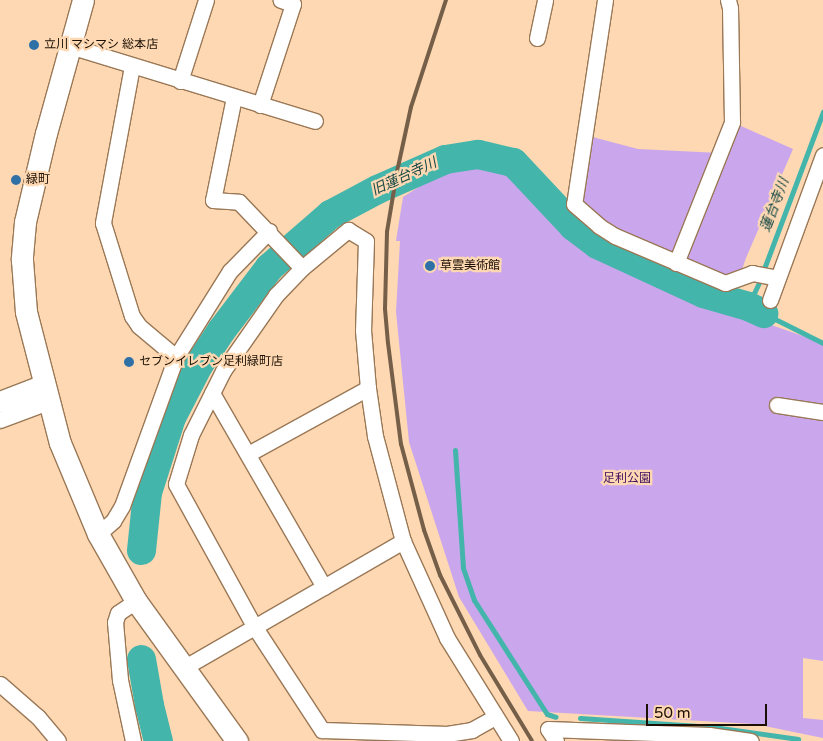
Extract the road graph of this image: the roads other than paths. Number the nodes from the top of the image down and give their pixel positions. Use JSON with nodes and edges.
{"nodes":[{"id":1,"x":83,"y":0,"type":"edge"},
{"id":2,"x":206,"y":0,"type":"edge"},
{"id":3,"x":281,"y":0,"type":"edge"},
{"id":4,"x":545,"y":0,"type":"edge"},
{"id":5,"x":605,"y":0,"type":"edge"},
{"id":6,"x":728,"y":0,"type":"edge"},
{"id":7,"x":538,"y":38,"type":"dead end"},
{"id":8,"x":70,"y":46,"type":"junction"},
{"id":9,"x":132,"y":66,"type":"junction"},
{"id":10,"x":180,"y":81,"type":"junction"},
{"id":11,"x":234,"y":97,"type":"junction"},
{"id":12,"x":260,"y":105,"type":"junction"},
{"id":13,"x":315,"y":121,"type":"dead end"},
{"id":14,"x":823,"y":154,"type":"edge"},
{"id":15,"x":272,"y":234,"type":"junction"},
{"id":16,"x":299,"y":263,"type":"junction"},
{"id":17,"x":676,"y":263,"type":"junction"},
{"id":18,"x":778,"y":278,"type":"junction"},
{"id":19,"x":770,"y":300,"type":"dead end"},
{"id":20,"x":176,"y":357,"type":"junction"},
{"id":21,"x":368,"y":388,"type":"junction"},
{"id":22,"x":212,"y":393,"type":"junction"},
{"id":23,"x":46,"y":394,"type":"junction"},
{"id":24,"x":0,"y":402,"type":"edge"},
{"id":25,"x":777,"y":405,"type":"dead end"},
{"id":26,"x":823,"y":412,"type":"edge"},
{"id":27,"x":0,"y":420,"type":"edge"},
{"id":28,"x":248,"y":454,"type":"junction"},
{"id":29,"x":98,"y":534,"type":"junction"},
{"id":30,"x":404,"y":541,"type":"junction"},
{"id":31,"x":324,"y":587,"type":"junction"},
{"id":32,"x":136,"y":601,"type":"junction"},
{"id":33,"x":254,"y":626,"type":"junction"},
{"id":34,"x":185,"y":667,"type":"junction"},
{"id":35,"x":0,"y":684,"type":"edge"},
{"id":36,"x":496,"y":717,"type":"junction"},
{"id":37,"x":58,"y":741,"type":"edge"},
{"id":38,"x":133,"y":741,"type":"edge"},
{"id":39,"x":237,"y":741,"type":"edge"},
{"id":40,"x":511,"y":741,"type":"edge"},
{"id":41,"x":556,"y":741,"type":"edge"},
{"id":42,"x":751,"y":741,"type":"edge"}],
"edges":[{"from":1,"to":8,"type":"street"},
{"from":2,"to":10,"type":"street"},
{"from":3,"to":12,"type":"street"},
{"from":4,"to":7,"type":"street"},
{"from":5,"to":17,"type":"street"},
{"from":6,"to":17,"type":"street"},
{"from":8,"to":9,"type":"street"},
{"from":8,"to":23,"type":"street"},
{"from":9,"to":10,"type":"street"},
{"from":9,"to":20,"type":"street"},
{"from":10,"to":11,"type":"street"},
{"from":11,"to":12,"type":"street"},
{"from":11,"to":15,"type":"street"},
{"from":12,"to":13,"type":"street"},
{"from":14,"to":18,"type":"street"},
{"from":15,"to":16,"type":"street"},
{"from":15,"to":20,"type":"street"},
{"from":16,"to":21,"type":"street"},
{"from":16,"to":22,"type":"street"},
{"from":17,"to":18,"type":"street"},
{"from":18,"to":19,"type":"street"},
{"from":20,"to":29,"type":"street"},
{"from":21,"to":28,"type":"street"},
{"from":21,"to":30,"type":"street"},
{"from":22,"to":28,"type":"street"},
{"from":22,"to":33,"type":"street"},
{"from":23,"to":24,"type":"street"},
{"from":23,"to":27,"type":"street"},
{"from":23,"to":29,"type":"street"},
{"from":25,"to":26,"type":"street"},
{"from":28,"to":31,"type":"street"},
{"from":29,"to":32,"type":"street"},
{"from":30,"to":31,"type":"street"},
{"from":30,"to":36,"type":"street"},
{"from":31,"to":33,"type":"street"},
{"from":32,"to":34,"type":"street"},
{"from":32,"to":38,"type":"street"},
{"from":33,"to":34,"type":"street"},
{"from":33,"to":36,"type":"street"},
{"from":34,"to":39,"type":"street"},
{"from":35,"to":37,"type":"street"},
{"from":36,"to":40,"type":"street"},
{"from":41,"to":42,"type":"street"}]}
